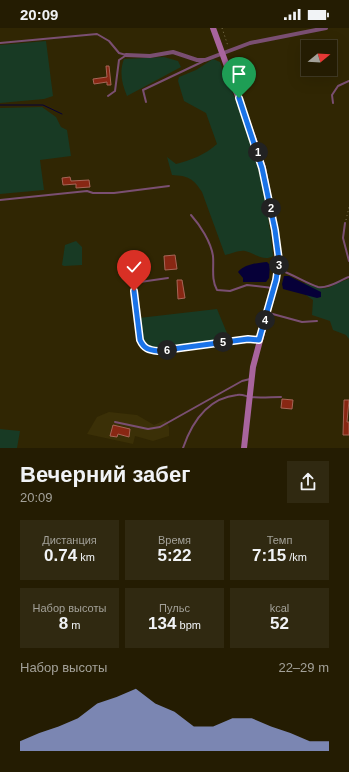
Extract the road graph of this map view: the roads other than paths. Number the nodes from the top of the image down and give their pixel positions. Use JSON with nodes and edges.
{"nodes":[{"id":1,"x":213,"y":28,"type":"edge"},
{"id":2,"x":326,"y":28,"type":"edge"},
{"id":3,"x":0,"y":43,"type":"edge"},
{"id":4,"x":222,"y":53,"type":"junction"},
{"id":5,"x":126,"y":56,"type":"junction"},
{"id":6,"x":205,"y":60,"type":"junction"},
{"id":7,"x":349,"y":81,"type":"edge"},
{"id":8,"x":108,"y":96,"type":"dead end"},
{"id":9,"x":146,"y":102,"type":"dead end"},
{"id":10,"x":333,"y":103,"type":"dead end"},
{"id":11,"x":169,"y":186,"type":"dead end"},
{"id":12,"x":0,"y":200,"type":"edge"},
{"id":13,"x":191,"y":215,"type":"dead end"},
{"id":14,"x":345,"y":223,"type":"road end"},
{"id":15,"x":349,"y":261,"type":"edge"},
{"id":16,"x":278,"y":270,"type":"junction"},
{"id":17,"x":349,"y":277,"type":"edge"},
{"id":18,"x":168,"y":278,"type":"dead end"},
{"id":19,"x":274,"y":288,"type":"junction"},
{"id":20,"x":267,"y":313,"type":"junction"},
{"id":21,"x":317,"y":322,"type":"dead end"},
{"id":22,"x":259,"y":340,"type":"junction"},
{"id":23,"x":251,"y":379,"type":"junction"},
{"id":24,"x":248,"y":397,"type":"junction"},
{"id":25,"x":281,"y":397,"type":"dead end"},
{"id":26,"x":115,"y":422,"type":"dead end"},
{"id":27,"x":183,"y":448,"type":"edge"},
{"id":28,"x":244,"y":448,"type":"edge"}],
"edges":[{"from":1,"to":4,"type":"street"},
{"from":2,"to":4,"type":"street"},
{"from":3,"to":5,"type":"lane"},
{"from":4,"to":6,"type":"street"},
{"from":4,"to":16,"type":"street"},
{"from":5,"to":6,"type":"street"},
{"from":5,"to":8,"type":"lane"},
{"from":6,"to":9,"type":"lane"},
{"from":7,"to":10,"type":"lane"},
{"from":11,"to":12,"type":"lane"},
{"from":13,"to":19,"type":"lane"},
{"from":14,"to":15,"type":"lane"},
{"from":16,"to":17,"type":"lane"},
{"from":16,"to":19,"type":"street"},
{"from":18,"to":22,"type":"lane"},
{"from":19,"to":20,"type":"street"},
{"from":20,"to":21,"type":"lane"},
{"from":20,"to":22,"type":"street"},
{"from":22,"to":23,"type":"street"},
{"from":23,"to":24,"type":"street"},
{"from":23,"to":26,"type":"lane"},
{"from":24,"to":25,"type":"lane"},
{"from":24,"to":27,"type":"lane"},
{"from":24,"to":28,"type":"street"}]}
